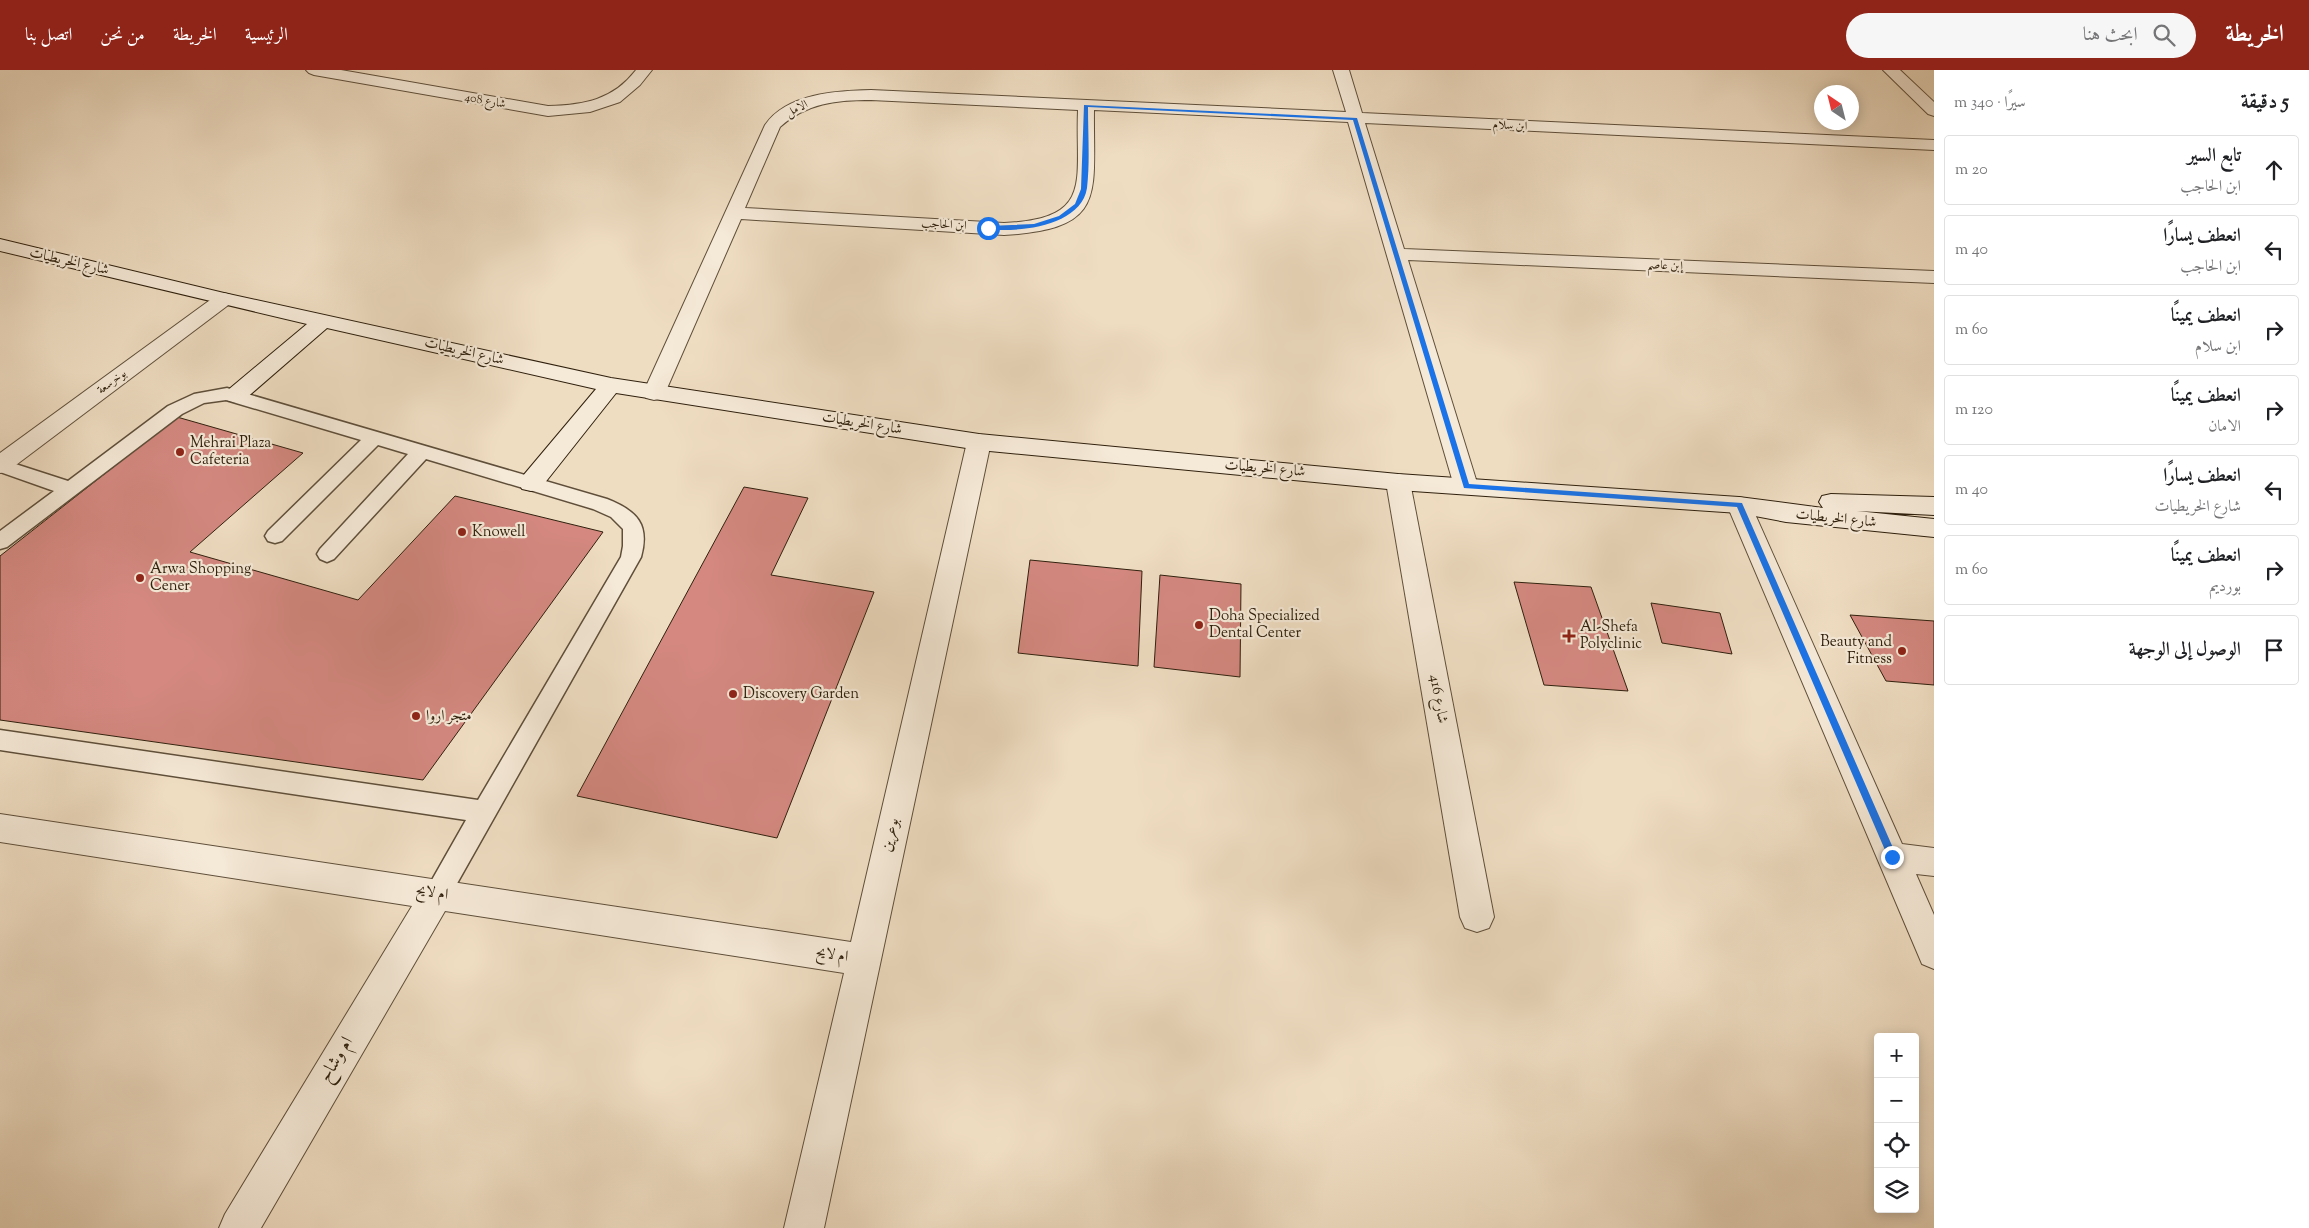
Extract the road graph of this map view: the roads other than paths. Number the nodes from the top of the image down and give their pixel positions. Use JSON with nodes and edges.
{"nodes":[{"id":1,"x":314,"y":70,"type":"edge"},
{"id":2,"x":644,"y":70,"type":"edge"},
{"id":3,"x":1341,"y":70,"type":"edge"},
{"id":4,"x":1891,"y":70,"type":"edge"},
{"id":5,"x":1086,"y":106,"type":"junction"},
{"id":6,"x":1934,"y":111,"type":"edge"},
{"id":7,"x":1355,"y":119,"type":"junction"},
{"id":8,"x":1934,"y":145,"type":"edge"},
{"id":9,"x":734,"y":213,"type":"junction"},
{"id":10,"x":0,"y":245,"type":"edge"},
{"id":11,"x":1396,"y":254,"type":"junction"},
{"id":12,"x":1934,"y":277,"type":"edge"},
{"id":13,"x":224,"y":299,"type":"junction"},
{"id":14,"x":323,"y":321,"type":"junction"},
{"id":15,"x":611,"y":385,"type":"junction"},
{"id":16,"x":654,"y":393,"type":"junction"},
{"id":17,"x":236,"y":395,"type":"junction"},
{"id":18,"x":375,"y":437,"type":"junction"},
{"id":19,"x":979,"y":442,"type":"junction"},
{"id":20,"x":422,"y":451,"type":"junction"},
{"id":21,"x":0,"y":465,"type":"edge"},
{"id":22,"x":1398,"y":482,"type":"junction"},
{"id":23,"x":530,"y":483,"type":"junction"},
{"id":24,"x":1466,"y":486,"type":"junction"},
{"id":25,"x":70,"y":489,"type":"junction"},
{"id":26,"x":1739,"y":504,"type":"junction"},
{"id":27,"x":1934,"y":506,"type":"edge"},
{"id":28,"x":1934,"y":528,"type":"edge"},
{"id":29,"x":275,"y":536,"type":"dead end"},
{"id":30,"x":0,"y":542,"type":"edge"},
{"id":31,"x":327,"y":554,"type":"dead end"},
{"id":32,"x":0,"y":740,"type":"edge"},
{"id":33,"x":486,"y":812,"type":"junction"},
{"id":34,"x":0,"y":828,"type":"edge"},
{"id":35,"x":1892,"y":857,"type":"junction"},
{"id":36,"x":1934,"y":862,"type":"edge"},
{"id":37,"x":437,"y":894,"type":"junction"},
{"id":38,"x":1477,"y":917,"type":"dead end"},
{"id":39,"x":1934,"y":953,"type":"edge"},
{"id":40,"x":864,"y":960,"type":"junction"},
{"id":41,"x":239,"y":1228,"type":"edge"},
{"id":42,"x":804,"y":1228,"type":"edge"}],
"edges":[{"from":1,"to":2,"type":"street","name":"شارع 408"},
{"from":3,"to":7,"type":"street"},
{"from":4,"to":6,"type":"street"},
{"from":5,"to":7,"type":"street","name":"ابن سلام"},
{"from":5,"to":9,"type":"street","name":"الامل"},
{"from":5,"to":9,"type":"street","name":"ابن الحاجب"},
{"from":7,"to":8,"type":"street","name":"ابن سلام"},
{"from":7,"to":11,"type":"street"},
{"from":9,"to":16,"type":"street","name":"الامل"},
{"from":10,"to":13,"type":"street","name":"شارع الخريطيات"},
{"from":11,"to":12,"type":"street","name":"إبن عاصم"},
{"from":11,"to":24,"type":"street"},
{"from":13,"to":14,"type":"street","name":"شارع الخريطيات"},
{"from":13,"to":21,"type":"street","name":"بوخرسعة"},
{"from":14,"to":15,"type":"street","name":"شارع الخريطيات"},
{"from":14,"to":17,"type":"street"},
{"from":15,"to":16,"type":"street","name":"شارع الخريطيات"},
{"from":15,"to":23,"type":"street"},
{"from":16,"to":19,"type":"street","name":"شارع الخريطيات"},
{"from":17,"to":18,"type":"lane"},
{"from":17,"to":25,"type":"lane"},
{"from":18,"to":20,"type":"lane"},
{"from":18,"to":29,"type":"lane"},
{"from":19,"to":22,"type":"street","name":"شارع الخريطيات"},
{"from":19,"to":40,"type":"street","name":"بوعرين"},
{"from":20,"to":23,"type":"lane"},
{"from":20,"to":31,"type":"lane"},
{"from":21,"to":25,"type":"lane"},
{"from":22,"to":24,"type":"street","name":"شارع الخريطيات"},
{"from":22,"to":38,"type":"street","name":"شارع 416"},
{"from":23,"to":33,"type":"lane"},
{"from":24,"to":26,"type":"street","name":"شارع الخريطيات"},
{"from":25,"to":30,"type":"lane"},
{"from":26,"to":27,"type":"street","name":"شارع الخريطيات"},
{"from":26,"to":28,"type":"street","name":"شارع الخريطيات"},
{"from":26,"to":35,"type":"street"},
{"from":32,"to":33,"type":"lane"},
{"from":33,"to":37,"type":"lane"},
{"from":34,"to":37,"type":"street","name":"ام لايح"},
{"from":35,"to":36,"type":"street"},
{"from":35,"to":39,"type":"street"},
{"from":37,"to":40,"type":"street","name":"ام لايح"},
{"from":37,"to":41,"type":"street","name":"ام وشاح"},
{"from":40,"to":42,"type":"street","name":"بوعرين"}]}
